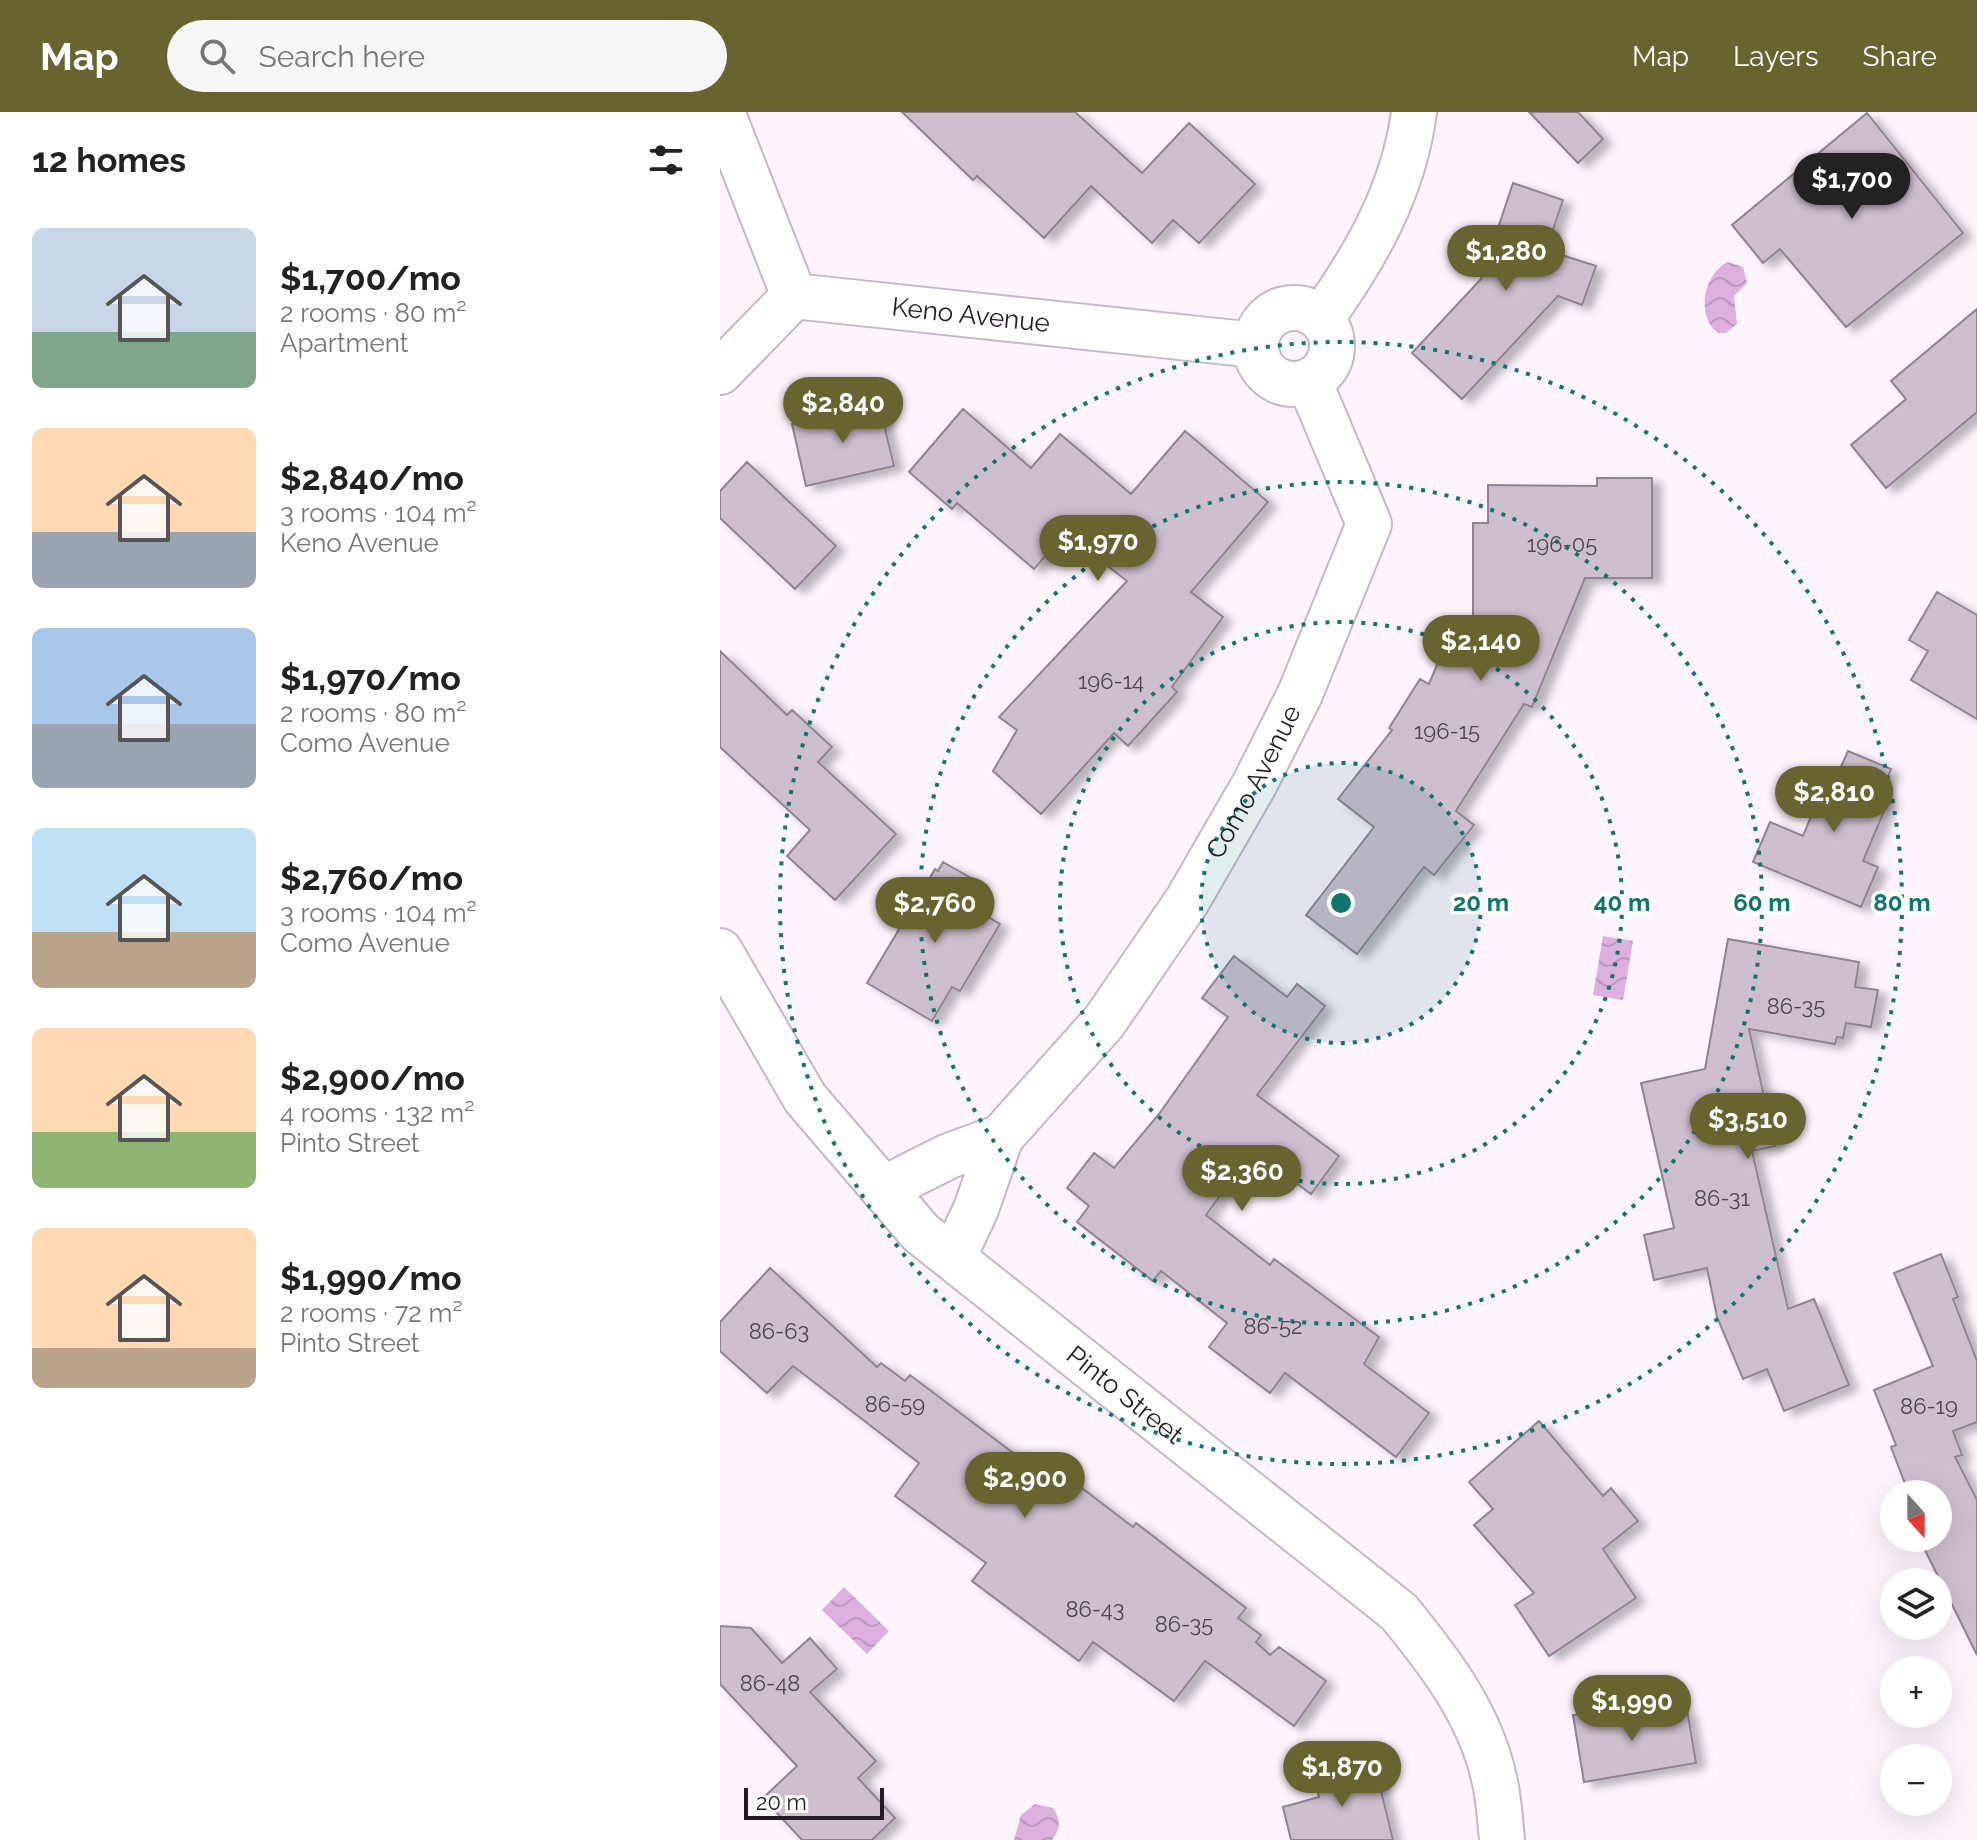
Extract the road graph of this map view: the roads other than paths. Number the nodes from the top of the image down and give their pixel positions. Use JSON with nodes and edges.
{"nodes":[{"id":1,"x":722,"y":112,"type":"edge"},
{"id":2,"x":1414,"y":112,"type":"edge"},
{"id":3,"x":794,"y":296,"type":"junction"},
{"id":4,"x":1321,"y":319,"type":"junction"},
{"id":5,"x":1255,"y":345,"type":"junction"},
{"id":6,"x":720,"y":372,"type":"edge"},
{"id":7,"x":1309,"y":381,"type":"junction"},
{"id":8,"x":720,"y":951,"type":"edge"},
{"id":9,"x":1001,"y":1137,"type":"junction"},
{"id":10,"x":883,"y":1189,"type":"junction"},
{"id":11,"x":953,"y":1258,"type":"junction"},
{"id":12,"x":1502,"y":1840,"type":"edge"}],
"edges":[{"from":1,"to":3,"type":"street"},
{"from":2,"to":4,"type":"street"},
{"from":3,"to":5,"type":"street","name":"Keno Avenue"},
{"from":3,"to":6,"type":"street"},
{"from":4,"to":5,"type":"street"},
{"from":4,"to":7,"type":"street"},
{"from":5,"to":7,"type":"street"},
{"from":7,"to":9,"type":"street","name":"Como Avenue"},
{"from":8,"to":10,"type":"street","name":"Pinto Street"},
{"from":9,"to":10,"type":"street","name":"Como Avenue"},
{"from":9,"to":11,"type":"street","name":"Como Avenue"},
{"from":10,"to":11,"type":"street","name":"Pinto Street"},
{"from":11,"to":12,"type":"street","name":"Pinto Street"}]}
